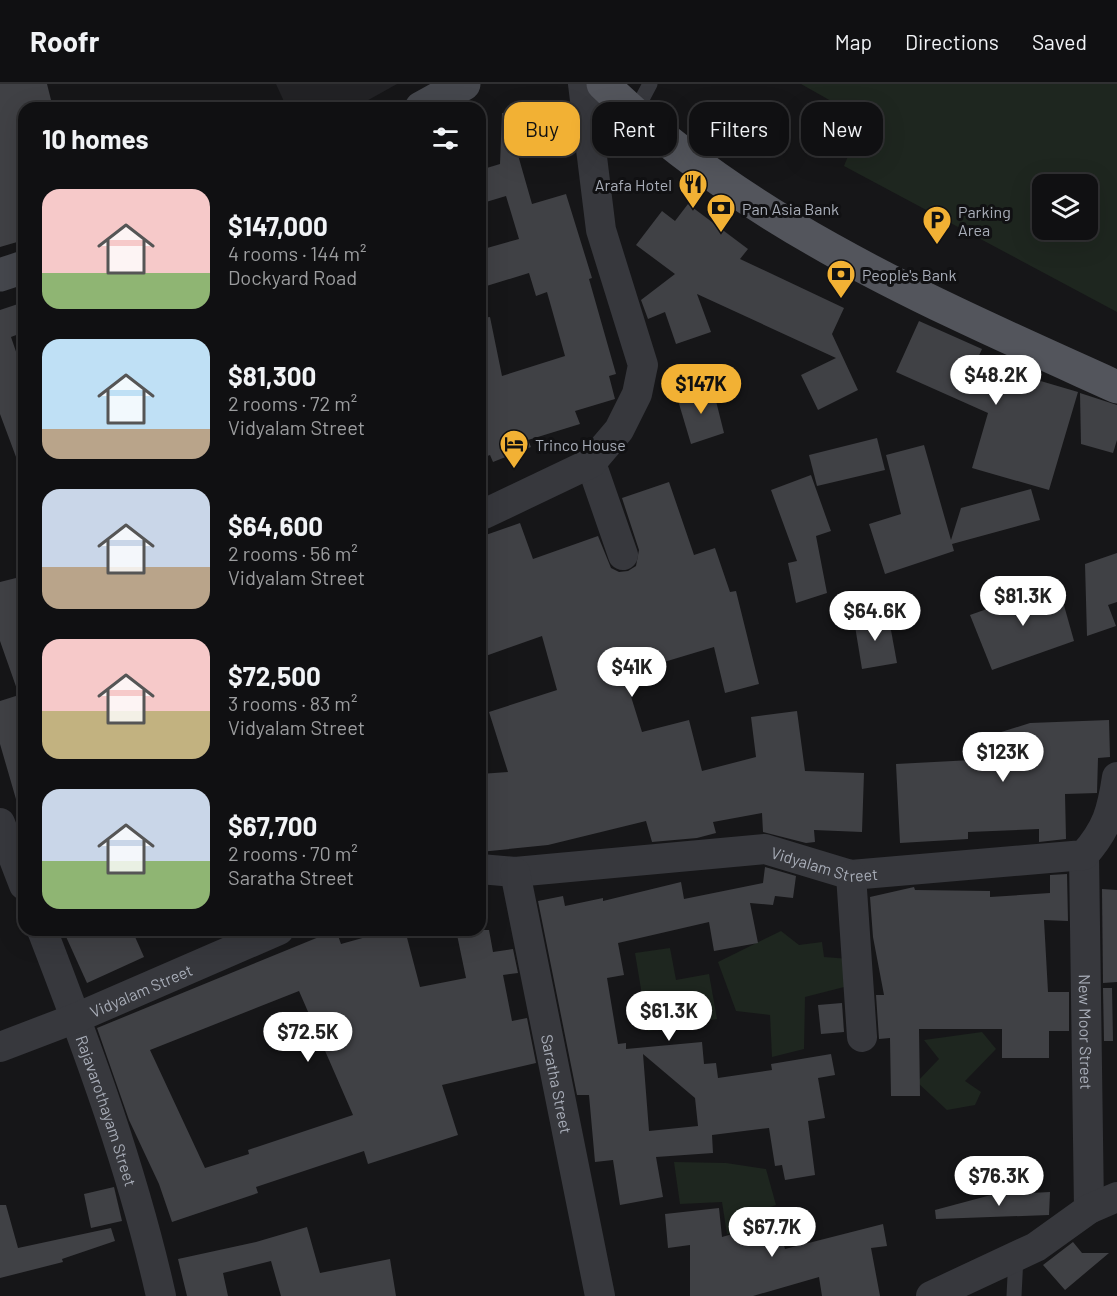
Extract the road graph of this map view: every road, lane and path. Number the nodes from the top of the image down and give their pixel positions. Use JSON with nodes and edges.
{"nodes":[{"id":1,"x":464,"y":84,"type":"edge"},
{"id":2,"x":583,"y":84,"type":"edge"},
{"id":3,"x":603,"y":84,"type":"edge"},
{"id":4,"x":650,"y":84,"type":"edge"},
{"id":5,"x":432,"y":102,"type":"edge"},
{"id":6,"x":622,"y":102,"type":"edge"},
{"id":7,"x":640,"y":102,"type":"edge"},
{"id":8,"x":677,"y":148,"type":"edge"},
{"id":9,"x":18,"y":269,"type":"edge"},
{"id":10,"x":0,"y":274,"type":"edge"},
{"id":11,"x":1117,"y":387,"type":"edge"},
{"id":12,"x":591,"y":463,"type":"junction"},
{"id":13,"x":486,"y":513,"type":"edge"},
{"id":14,"x":623,"y":555,"type":"dead end"},
{"id":15,"x":1117,"y":777,"type":"edge"},
{"id":16,"x":0,"y":823,"type":"edge"},
{"id":17,"x":1084,"y":855,"type":"junction"},
{"id":18,"x":18,"y":870,"type":"edge"},
{"id":19,"x":486,"y":870,"type":"edge"},
{"id":20,"x":515,"y":872,"type":"junction"},
{"id":21,"x":851,"y":875,"type":"junction"},
{"id":22,"x":44,"y":936,"type":"edge"},
{"id":23,"x":265,"y":936,"type":"edge"},
{"id":24,"x":76,"y":1018,"type":"junction"},
{"id":25,"x":862,"y":1037,"type":"dead end"},
{"id":26,"x":0,"y":1047,"type":"edge"},
{"id":27,"x":1117,"y":1197,"type":"edge"},
{"id":28,"x":1089,"y":1209,"type":"junction"},
{"id":29,"x":1016,"y":1256,"type":"junction"},
{"id":30,"x":161,"y":1296,"type":"edge"},
{"id":31,"x":600,"y":1296,"type":"edge"},
{"id":32,"x":931,"y":1296,"type":"edge"},
{"id":33,"x":1014,"y":1296,"type":"edge"}],
"edges":[{"from":1,"to":5,"type":"main road"},
{"from":2,"to":12,"type":"street"},
{"from":3,"to":6,"type":"main road"},
{"from":4,"to":7,"type":"lane"},
{"from":8,"to":11,"type":"main road"},
{"from":9,"to":10,"type":"main road"},
{"from":12,"to":13,"type":"street"},
{"from":12,"to":14,"type":"street"},
{"from":15,"to":17,"type":"street"},
{"from":16,"to":18,"type":"street"},
{"from":17,"to":21,"type":"street","name":"Vidyalam Street"},
{"from":17,"to":28,"type":"street","name":"New Moor Street"},
{"from":19,"to":20,"type":"street","name":"Vidyalam Street"},
{"from":20,"to":21,"type":"street","name":"Vidyalam Street"},
{"from":20,"to":31,"type":"street","name":"Saratha Street"},
{"from":21,"to":25,"type":"street"},
{"from":22,"to":24,"type":"street","name":"Rajavarothayam Street"},
{"from":23,"to":24,"type":"street","name":"Vidyalam Street"},
{"from":24,"to":26,"type":"street","name":"Vidyalam Street"},
{"from":24,"to":30,"type":"street","name":"Rajavarothayam Street"},
{"from":27,"to":28,"type":"street"},
{"from":28,"to":29,"type":"street"},
{"from":29,"to":32,"type":"street"},
{"from":29,"to":33,"type":"lane"}]}
